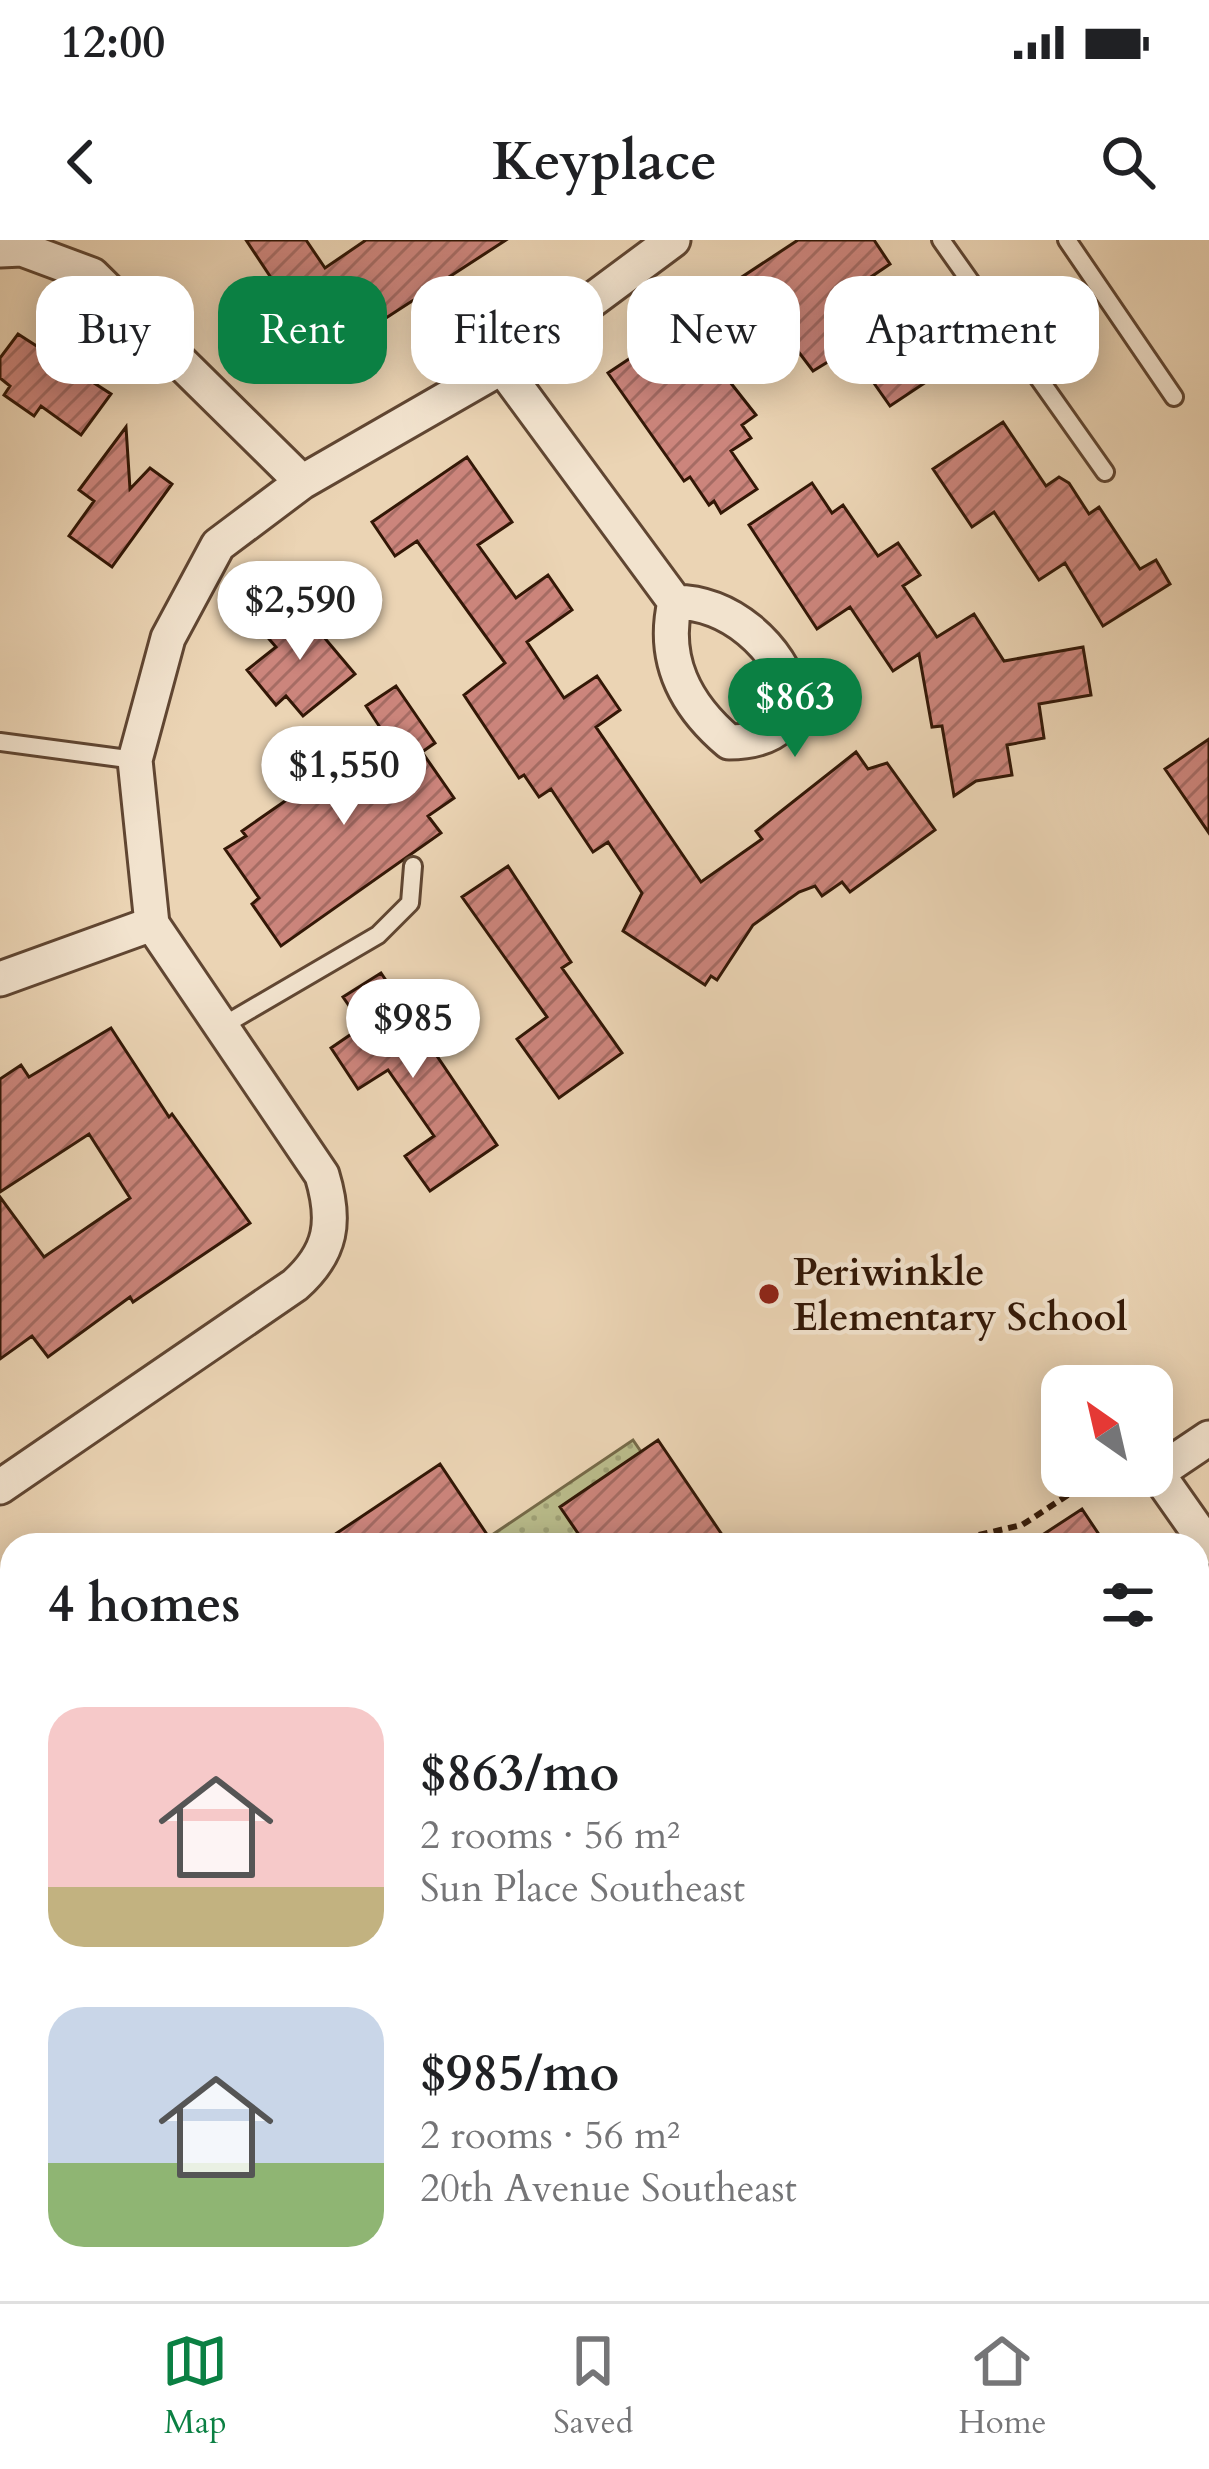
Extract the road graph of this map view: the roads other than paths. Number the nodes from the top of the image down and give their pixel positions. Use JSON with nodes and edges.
{"nodes":[{"id":1,"x":673,"y":240,"type":"edge"},
{"id":2,"x":941,"y":240,"type":"edge"},
{"id":3,"x":1067,"y":240,"type":"edge"},
{"id":4,"x":10,"y":246,"type":"edge"},
{"id":5,"x":603,"y":292,"type":"edge"},
{"id":6,"x":472,"y":384,"type":"edge"},
{"id":7,"x":515,"y":384,"type":"edge"},
{"id":8,"x":1174,"y":397,"type":"dead end"},
{"id":9,"x":1106,"y":472,"type":"dead end"},
{"id":10,"x":302,"y":482,"type":"junction"},
{"id":11,"x":675,"y":602,"type":"junction"},
{"id":12,"x":0,"y":742,"type":"edge"},
{"id":13,"x":135,"y":760,"type":"junction"},
{"id":14,"x":413,"y":866,"type":"dead end"},
{"id":15,"x":152,"y":924,"type":"junction"},
{"id":16,"x":0,"y":979,"type":"edge"},
{"id":17,"x":219,"y":1028,"type":"junction"},
{"id":18,"x":1209,"y":1438,"type":"edge"},
{"id":19,"x":0,"y":1487,"type":"edge"},
{"id":20,"x":1199,"y":1533,"type":"edge"}],
"edges":[{"from":1,"to":5,"type":"street"},
{"from":2,"to":9,"type":"lane"},
{"from":3,"to":8,"type":"lane"},
{"from":4,"to":10,"type":"street"},
{"from":6,"to":10,"type":"street"},
{"from":7,"to":11,"type":"street"},
{"from":10,"to":13,"type":"street"},
{"from":11,"to":11,"type":"street"},
{"from":12,"to":13,"type":"lane"},
{"from":13,"to":15,"type":"street"},
{"from":14,"to":17,"type":"lane"},
{"from":15,"to":16,"type":"street"},
{"from":15,"to":17,"type":"street"},
{"from":17,"to":19,"type":"street"},
{"from":18,"to":20,"type":"street"}]}
